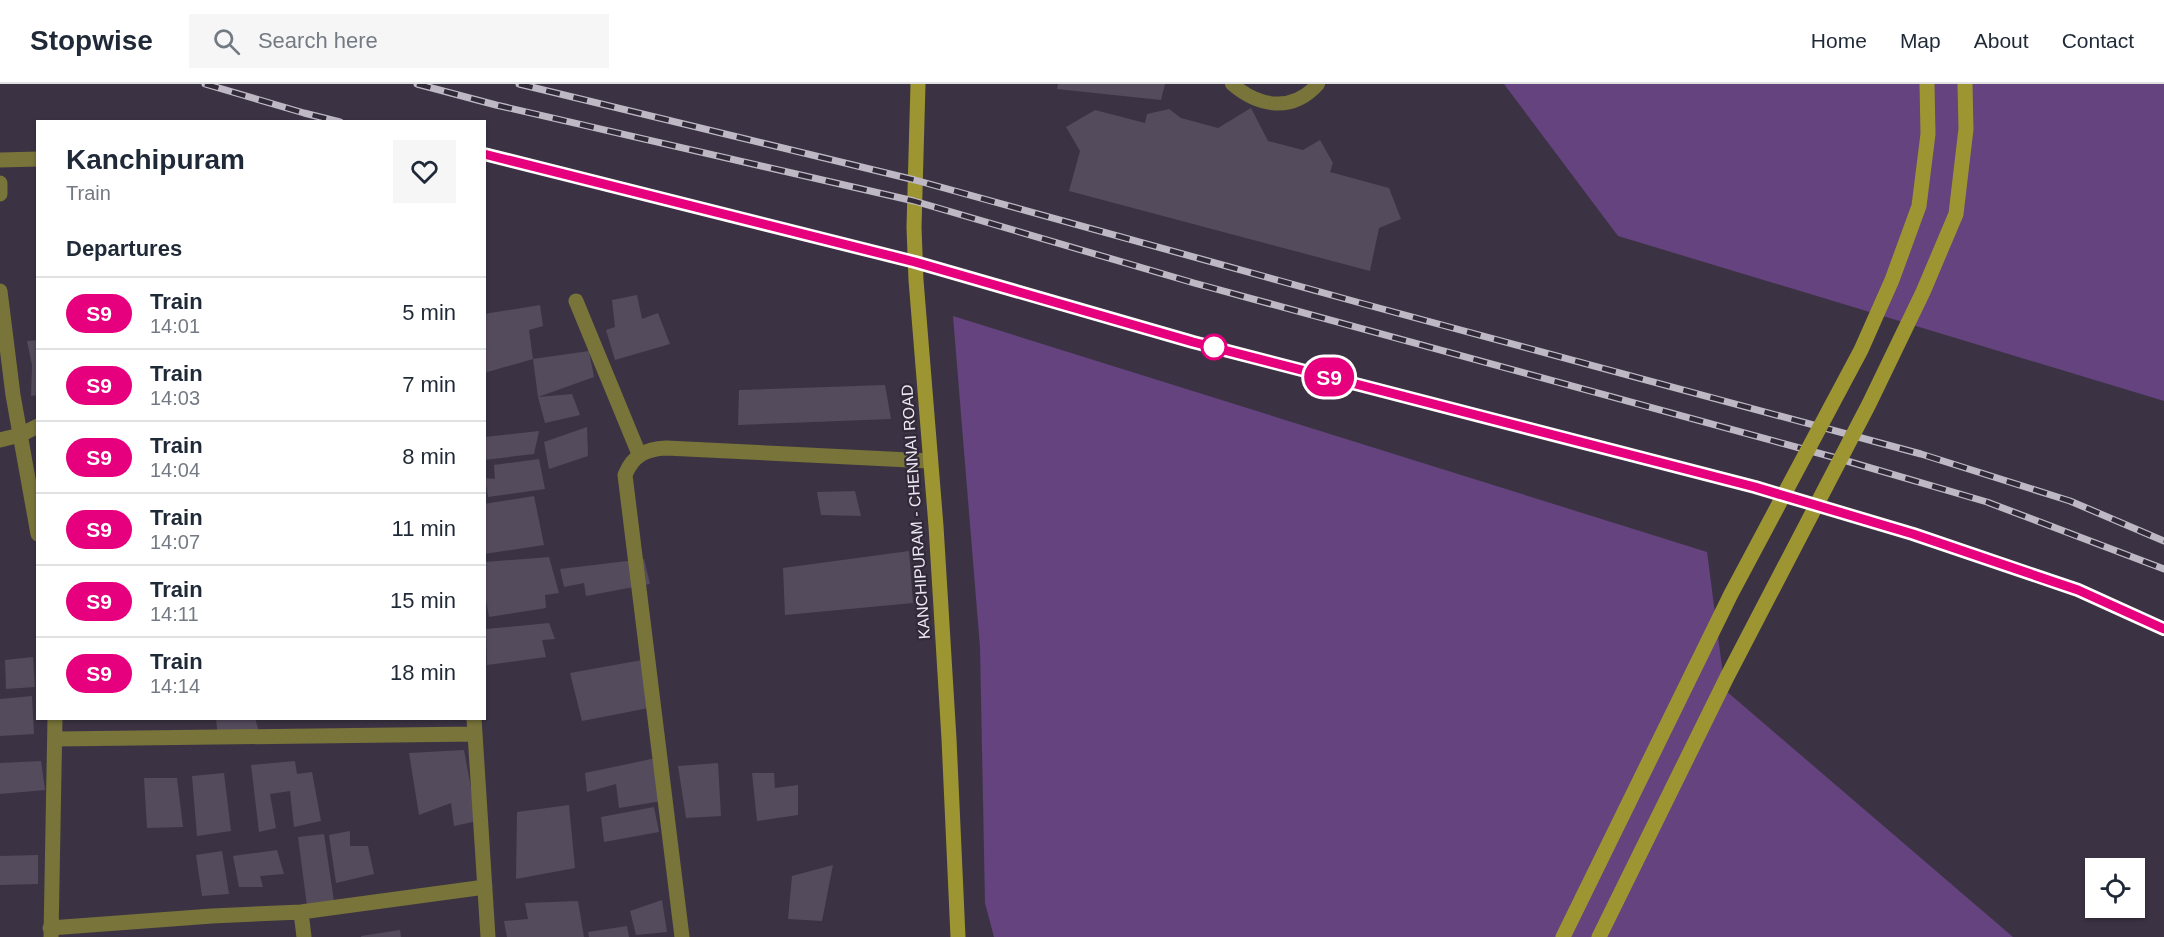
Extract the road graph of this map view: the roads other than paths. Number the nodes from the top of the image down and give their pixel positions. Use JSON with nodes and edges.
{"nodes":[{"id":1,"x":918,"y":84,"type":"edge"},
{"id":2,"x":1232,"y":84,"type":"edge"},
{"id":3,"x":1317,"y":84,"type":"edge"},
{"id":4,"x":1927,"y":84,"type":"edge"},
{"id":5,"x":1965,"y":84,"type":"edge"},
{"id":6,"x":36,"y":159,"type":"edge"},
{"id":7,"x":0,"y":160,"type":"edge"},
{"id":8,"x":0,"y":183,"type":"edge"},
{"id":9,"x":0,"y":194,"type":"edge"},
{"id":10,"x":0,"y":291,"type":"edge"},
{"id":11,"x":576,"y":301,"type":"dead end"},
{"id":12,"x":36,"y":427,"type":"edge"},
{"id":13,"x":20,"y":435,"type":"junction"},
{"id":14,"x":0,"y":440,"type":"edge"},
{"id":15,"x":639,"y":454,"type":"junction"},
{"id":16,"x":930,"y":461,"type":"junction"},
{"id":17,"x":36,"y":523,"type":"edge"},
{"id":18,"x":55,"y":720,"type":"edge"},
{"id":19,"x":474,"y":726,"type":"edge"},
{"id":20,"x":56,"y":739,"type":"junction"},
{"id":21,"x":485,"y":887,"type":"junction"},
{"id":22,"x":301,"y":912,"type":"junction"},
{"id":23,"x":51,"y":933,"type":"edge"},
{"id":24,"x":304,"y":937,"type":"edge"},
{"id":25,"x":488,"y":937,"type":"edge"},
{"id":26,"x":682,"y":937,"type":"edge"},
{"id":27,"x":958,"y":937,"type":"edge"},
{"id":28,"x":1563,"y":937,"type":"edge"},
{"id":29,"x":1599,"y":937,"type":"edge"}],
"edges":[{"from":1,"to":16,"type":"main road","name":"KANCHIPURAM - CHENNAI ROAD"},
{"from":2,"to":3,"type":"lane"},
{"from":4,"to":28,"type":"main road","bridge":true},
{"from":5,"to":29,"type":"main road","bridge":true},
{"from":6,"to":7,"type":"street"},
{"from":8,"to":9,"type":"street"},
{"from":10,"to":13,"type":"street"},
{"from":11,"to":15,"type":"street"},
{"from":12,"to":13,"type":"street"},
{"from":13,"to":14,"type":"street"},
{"from":13,"to":17,"type":"street"},
{"from":15,"to":16,"type":"street"},
{"from":15,"to":26,"type":"street"},
{"from":16,"to":27,"type":"main road","name":"KANCHIPURAM - CHENNAI ROAD"},
{"from":18,"to":20,"type":"street"},
{"from":19,"to":20,"type":"street"},
{"from":19,"to":21,"type":"street"},
{"from":20,"to":23,"type":"street"},
{"from":21,"to":22,"type":"street"},
{"from":21,"to":25,"type":"street"},
{"from":22,"to":23,"type":"street"},
{"from":22,"to":24,"type":"street"}]}
